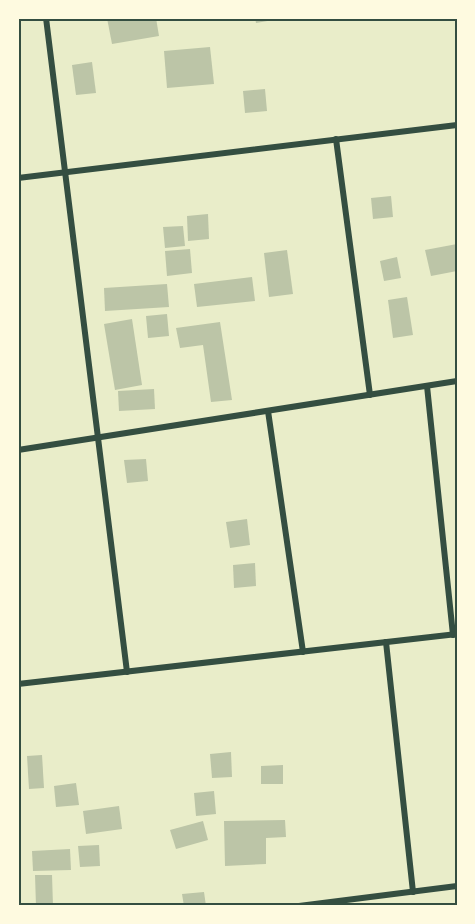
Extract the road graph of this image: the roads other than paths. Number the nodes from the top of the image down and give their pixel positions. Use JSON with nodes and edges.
{"nodes":[{"id":1,"x":46,"y":18,"type":"edge"},
{"id":2,"x":457,"y":124,"type":"edge"},
{"id":3,"x":336,"y":139,"type":"junction"},
{"id":4,"x":64,"y":172,"type":"junction"},
{"id":5,"x":18,"y":178,"type":"edge"},
{"id":6,"x":457,"y":381,"type":"edge"},
{"id":7,"x":427,"y":386,"type":"junction"},
{"id":8,"x":370,"y":395,"type":"junction"},
{"id":9,"x":268,"y":411,"type":"junction"},
{"id":10,"x":97,"y":438,"type":"junction"},
{"id":11,"x":18,"y":450,"type":"edge"},
{"id":12,"x":455,"y":635,"type":"edge"},
{"id":13,"x":386,"y":642,"type":"junction"},
{"id":14,"x":303,"y":652,"type":"junction"},
{"id":15,"x":127,"y":672,"type":"junction"},
{"id":16,"x":18,"y":684,"type":"edge"},
{"id":17,"x":457,"y":886,"type":"edge"},
{"id":18,"x":413,"y":891,"type":"junction"},
{"id":19,"x":299,"y":906,"type":"edge"}],
"edges":[{"from":1,"to":4,"type":"street"},
{"from":2,"to":3,"type":"street"},
{"from":3,"to":4,"type":"street"},
{"from":3,"to":8,"type":"street"},
{"from":4,"to":5,"type":"street"},
{"from":4,"to":10,"type":"street"},
{"from":6,"to":7,"type":"street"},
{"from":7,"to":8,"type":"street"},
{"from":7,"to":12,"type":"street"},
{"from":8,"to":9,"type":"street"},
{"from":9,"to":10,"type":"street"},
{"from":9,"to":14,"type":"street"},
{"from":10,"to":11,"type":"street"},
{"from":10,"to":15,"type":"street"},
{"from":12,"to":13,"type":"street"},
{"from":13,"to":14,"type":"street"},
{"from":13,"to":18,"type":"street"},
{"from":14,"to":15,"type":"street"},
{"from":15,"to":16,"type":"street"},
{"from":17,"to":18,"type":"street"},
{"from":18,"to":19,"type":"street"}]}
